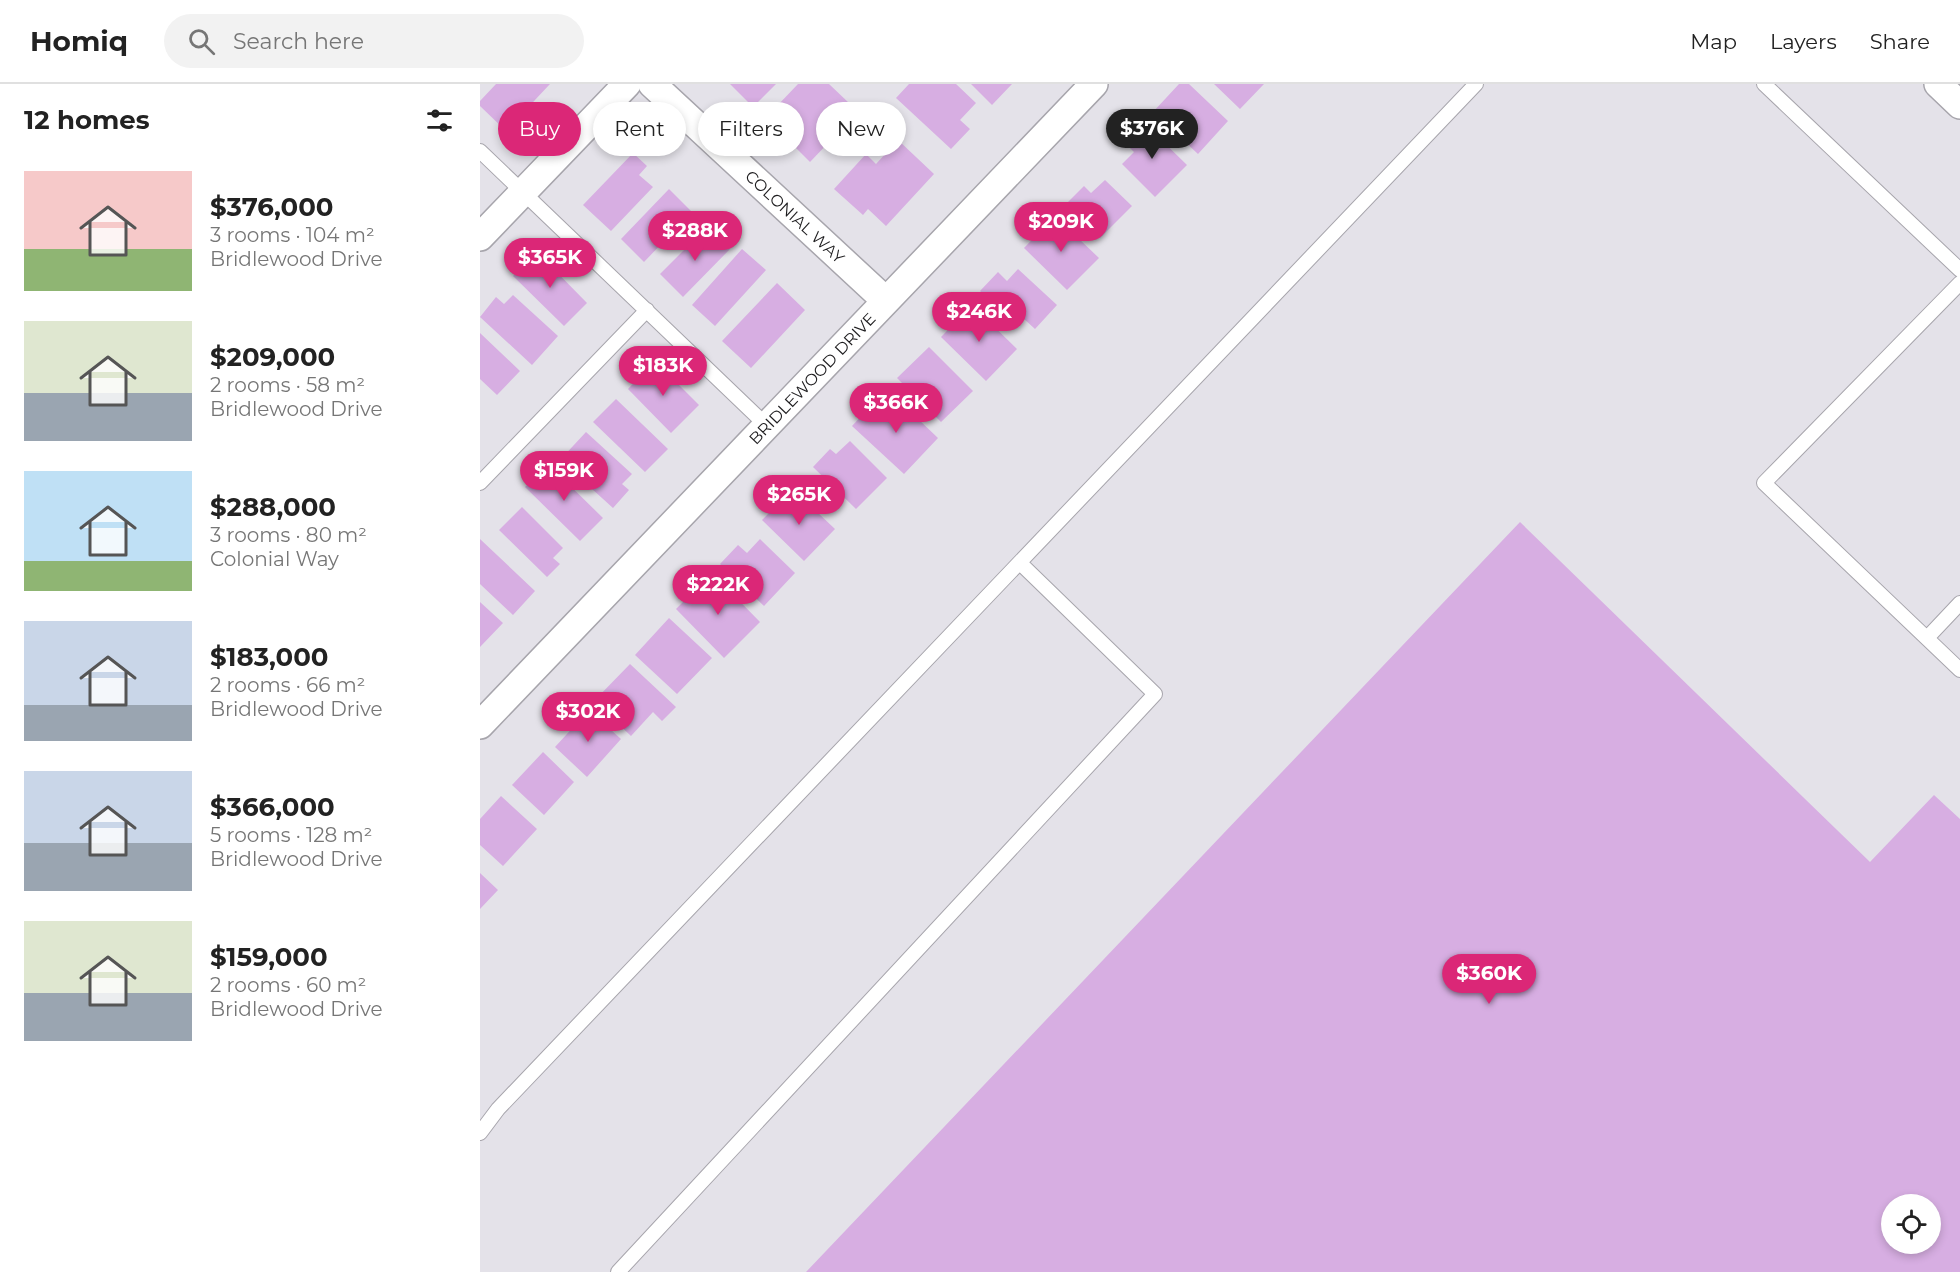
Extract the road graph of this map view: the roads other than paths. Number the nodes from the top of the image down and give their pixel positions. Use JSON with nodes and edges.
{"nodes":[{"id":1,"x":627,"y":84,"type":"edge"},
{"id":2,"x":652,"y":84,"type":"edge"},
{"id":3,"x":1094,"y":84,"type":"edge"},
{"id":4,"x":1476,"y":84,"type":"edge"},
{"id":5,"x":1764,"y":84,"type":"edge"},
{"id":6,"x":1938,"y":84,"type":"edge"},
{"id":7,"x":1960,"y":105,"type":"edge"},
{"id":8,"x":480,"y":151,"type":"edge"},
{"id":9,"x":523,"y":192,"type":"junction"},
{"id":10,"x":480,"y":237,"type":"edge"},
{"id":11,"x":1960,"y":270,"type":"edge"},
{"id":12,"x":1960,"y":283,"type":"edge"},
{"id":13,"x":885,"y":300,"type":"junction"},
{"id":14,"x":646,"y":310,"type":"junction"},
{"id":15,"x":768,"y":426,"type":"junction"},
{"id":16,"x":480,"y":483,"type":"edge"},
{"id":17,"x":1020,"y":563,"type":"junction"},
{"id":18,"x":1960,"y":603,"type":"edge"},
{"id":19,"x":1927,"y":638,"type":"junction"},
{"id":20,"x":1960,"y":670,"type":"edge"},
{"id":21,"x":480,"y":725,"type":"edge"},
{"id":22,"x":480,"y":1133,"type":"edge"},
{"id":23,"x":618,"y":1272,"type":"edge"}],
"edges":[{"from":1,"to":9,"type":"street"},
{"from":2,"to":13,"type":"street","name":"COLONIAL WAY"},
{"from":3,"to":13,"type":"street","name":"BRIDLEWOOD DRIVE"},
{"from":4,"to":17,"type":"lane"},
{"from":5,"to":11,"type":"lane"},
{"from":6,"to":7,"type":"street"},
{"from":8,"to":9,"type":"lane"},
{"from":9,"to":10,"type":"street"},
{"from":9,"to":14,"type":"lane"},
{"from":12,"to":19,"type":"lane"},
{"from":13,"to":15,"type":"street","name":"BRIDLEWOOD DRIVE"},
{"from":14,"to":15,"type":"lane"},
{"from":14,"to":16,"type":"lane"},
{"from":15,"to":21,"type":"street","name":"BRIDLEWOOD DRIVE"},
{"from":17,"to":22,"type":"lane"},
{"from":17,"to":23,"type":"lane"},
{"from":18,"to":19,"type":"lane"},
{"from":19,"to":20,"type":"lane"}]}
